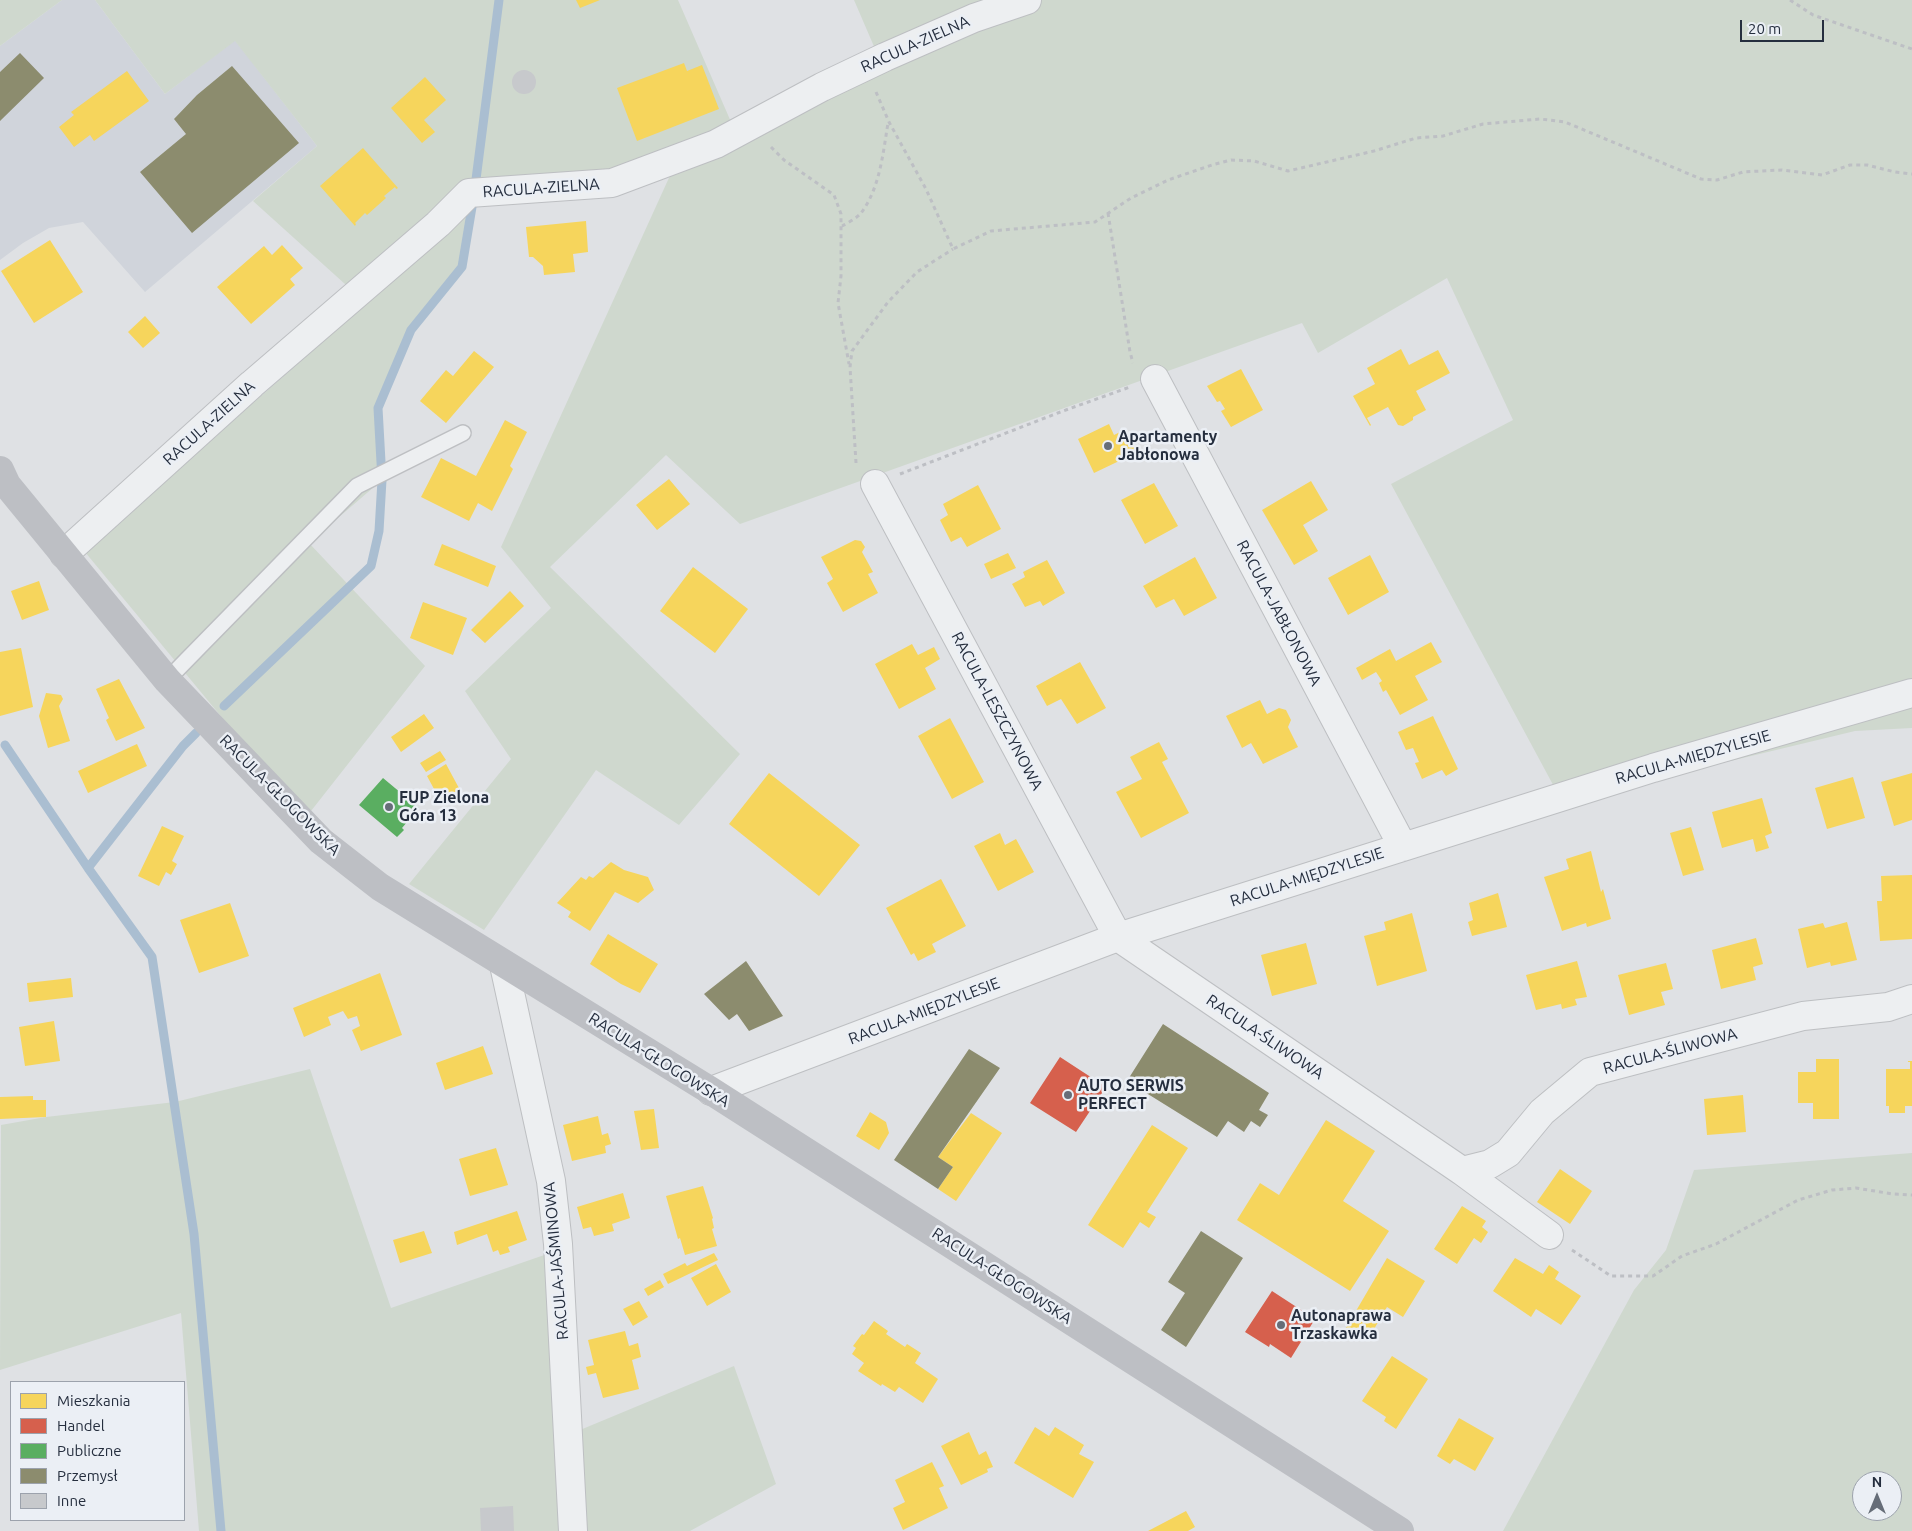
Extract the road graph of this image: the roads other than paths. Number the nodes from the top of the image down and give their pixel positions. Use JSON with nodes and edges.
{"nodes":[{"id":1,"x":1027,"y":0,"type":"edge"},
{"id":2,"x":1148,"y":382,"type":"road end"},
{"id":3,"x":463,"y":432,"type":"dead end"},
{"id":4,"x":2,"y":479,"type":"edge"},
{"id":5,"x":875,"y":484,"type":"road end"},
{"id":6,"x":64,"y":554,"type":"junction"},
{"id":7,"x":167,"y":680,"type":"junction"},
{"id":8,"x":1912,"y":693,"type":"edge"},
{"id":9,"x":1403,"y":847,"type":"junction"},
{"id":10,"x":1118,"y":937,"type":"junction"},
{"id":11,"x":504,"y":965,"type":"junction"},
{"id":12,"x":1912,"y":999,"type":"edge"},
{"id":13,"x":711,"y":1091,"type":"junction"},
{"id":14,"x":1462,"y":1171,"type":"junction"},
{"id":15,"x":1549,"y":1235,"type":"road end"},
{"id":16,"x":573,"y":1531,"type":"edge"},
{"id":17,"x":1400,"y":1531,"type":"edge"}],
"edges":[{"from":1,"to":6,"type":"street","name":"RACULA-ZIELNA"},
{"from":2,"to":9,"type":"street","name":"RACULA-JABŁONOWA"},
{"from":3,"to":7,"type":"lane"},
{"from":4,"to":6,"type":"street","name":"RACULA-GŁOGOWSKA"},
{"from":5,"to":10,"type":"street","name":"RACULA-LESZCZYNOWA"},
{"from":6,"to":7,"type":"street","name":"RACULA-GŁOGOWSKA"},
{"from":7,"to":11,"type":"street","name":"RACULA-GŁOGOWSKA"},
{"from":8,"to":9,"type":"street","name":"RACULA-MIĘDZYLESIE"},
{"from":9,"to":10,"type":"street","name":"RACULA-MIĘDZYLESIE"},
{"from":10,"to":13,"type":"street","name":"RACULA-MIĘDZYLESIE"},
{"from":10,"to":14,"type":"street","name":"RACULA-ŚLIWOWA"},
{"from":11,"to":13,"type":"street","name":"RACULA-GŁOGOWSKA"},
{"from":11,"to":16,"type":"street","name":"RACULA-JAŚMINOWA"},
{"from":12,"to":14,"type":"street","name":"RACULA-ŚLIWOWA"},
{"from":13,"to":17,"type":"street","name":"RACULA-GŁOGOWSKA"},
{"from":14,"to":15,"type":"street","name":"RACULA-ŚLIWOWA"}]}
